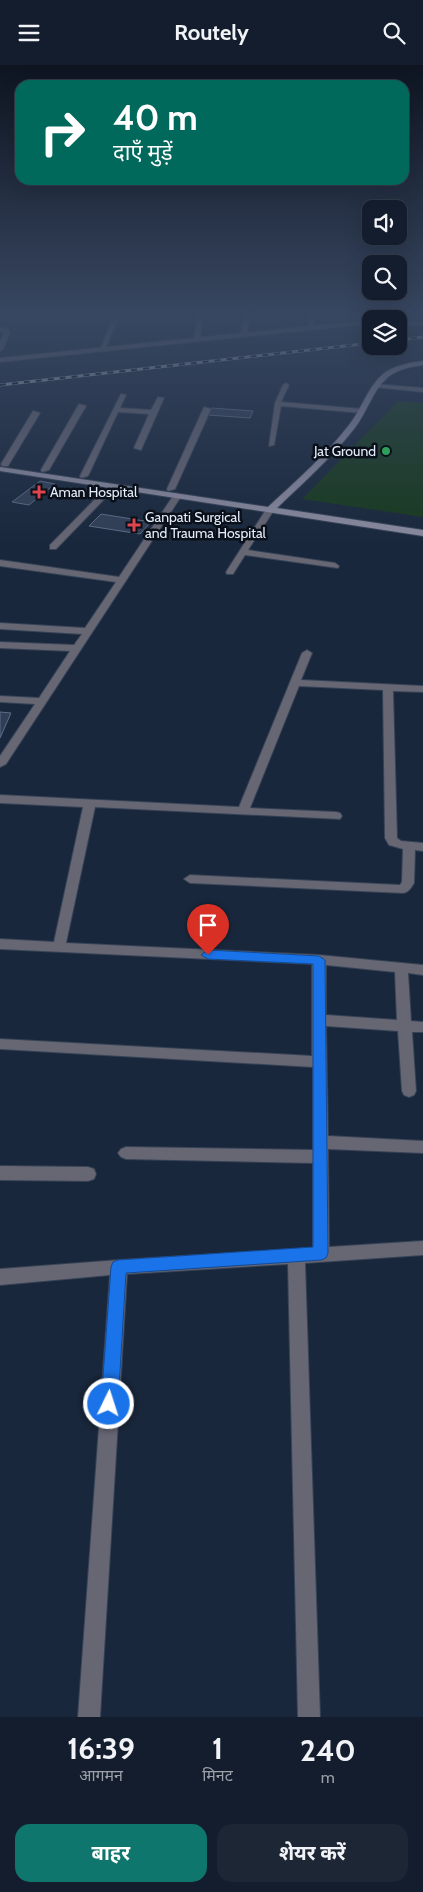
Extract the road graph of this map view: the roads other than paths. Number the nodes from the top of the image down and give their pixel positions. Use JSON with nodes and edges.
{"nodes":[{"id":1,"x":283,"y":391,"type":"edge"},
{"id":2,"x":372,"y":391,"type":"edge"},
{"id":3,"x":124,"y":395,"type":"dead end"},
{"id":4,"x":160,"y":398,"type":"dead end"},
{"id":5,"x":280,"y":404,"type":"junction"},
{"id":6,"x":82,"y":405,"type":"dead end"},
{"id":7,"x":207,"y":409,"type":"dead end"},
{"id":8,"x":116,"y":410,"type":"junction"},
{"id":9,"x":362,"y":411,"type":"junction"},
{"id":10,"x":154,"y":412,"type":"junction"},
{"id":11,"x":36,"y":413,"type":"dead end"},
{"id":12,"x":271,"y":445,"type":"dead end"},
{"id":13,"x":138,"y":448,"type":"dead end"},
{"id":14,"x":2,"y":466,"type":"edge"},
{"id":15,"x":44,"y":470,"type":"junction"},
{"id":16,"x":84,"y":475,"type":"junction"},
{"id":17,"x":113,"y":486,"type":"junction"},
{"id":18,"x":174,"y":492,"type":"junction"},
{"id":19,"x":272,"y":507,"type":"junction"},
{"id":20,"x":423,"y":527,"type":"edge"},
{"id":21,"x":423,"y":533,"type":"edge"},
{"id":22,"x":53,"y":547,"type":"dead end"},
{"id":23,"x":242,"y":552,"type":"junction"},
{"id":24,"x":0,"y":563,"type":"edge"},
{"id":25,"x":335,"y":566,"type":"dead end"},
{"id":26,"x":230,"y":572,"type":"dead end"},
{"id":27,"x":121,"y":580,"type":"junction"},
{"id":28,"x":0,"y":626,"type":"edge"},
{"id":29,"x":88,"y":631,"type":"junction"},
{"id":30,"x":0,"y":645,"type":"edge"},
{"id":31,"x":76,"y":648,"type":"junction"},
{"id":32,"x":307,"y":653,"type":"dead end"},
{"id":33,"x":295,"y":683,"type":"junction"},
{"id":34,"x":388,"y":687,"type":"junction"},
{"id":35,"x":423,"y":689,"type":"edge"},
{"id":36,"x":0,"y":699,"type":"edge"},
{"id":37,"x":42,"y":701,"type":"junction"},
{"id":38,"x":0,"y":764,"type":"edge"},
{"id":39,"x":0,"y":799,"type":"edge"},
{"id":40,"x":90,"y":803,"type":"junction"},
{"id":41,"x":243,"y":811,"type":"junction"},
{"id":42,"x":336,"y":815,"type":"dead end"},
{"id":43,"x":408,"y":846,"type":"junction"},
{"id":44,"x":423,"y":847,"type":"edge"},
{"id":45,"x":190,"y":879,"type":"dead end"},
{"id":46,"x":0,"y":944,"type":"edge"},
{"id":47,"x":59,"y":947,"type":"junction"},
{"id":48,"x":319,"y":960,"type":"junction"},
{"id":49,"x":401,"y":968,"type":"junction"},
{"id":50,"x":423,"y":970,"type":"edge"},
{"id":51,"x":320,"y":1020,"type":"junction"},
{"id":52,"x":405,"y":1026,"type":"junction"},
{"id":53,"x":423,"y":1027,"type":"edge"},
{"id":54,"x":0,"y":1044,"type":"edge"},
{"id":55,"x":320,"y":1062,"type":"junction"},
{"id":56,"x":409,"y":1091,"type":"dead end"},
{"id":57,"x":423,"y":1147,"type":"edge"},
{"id":58,"x":320,"y":1149,"type":"junction"},
{"id":59,"x":126,"y":1153,"type":"dead end"},
{"id":60,"x":0,"y":1173,"type":"edge"},
{"id":61,"x":88,"y":1174,"type":"dead end"},
{"id":62,"x":423,"y":1248,"type":"edge"},
{"id":63,"x":321,"y":1253,"type":"junction"},
{"id":64,"x":296,"y":1256,"type":"junction"},
{"id":65,"x":118,"y":1267,"type":"junction"},
{"id":66,"x":0,"y":1277,"type":"edge"},
{"id":67,"x":88,"y":1717,"type":"edge"},
{"id":68,"x":309,"y":1717,"type":"edge"}],
"edges":[{"from":1,"to":5,"type":"lane"},
{"from":2,"to":9,"type":"main road"},
{"from":3,"to":8,"type":"street"},
{"from":4,"to":10,"type":"street"},
{"from":5,"to":9,"type":"lane"},
{"from":5,"to":12,"type":"lane"},
{"from":6,"to":15,"type":"street"},
{"from":7,"to":18,"type":"street"},
{"from":8,"to":10,"type":"street"},
{"from":8,"to":16,"type":"street"},
{"from":9,"to":19,"type":"main road"},
{"from":10,"to":13,"type":"street"},
{"from":11,"to":14,"type":"street"},
{"from":14,"to":15,"type":"main road"},
{"from":14,"to":17,"type":"main road"},
{"from":15,"to":16,"type":"main road"},
{"from":16,"to":18,"type":"main road"},
{"from":17,"to":18,"type":"main road"},
{"from":17,"to":22,"type":"street"},
{"from":18,"to":19,"type":"main road"},
{"from":18,"to":27,"type":"street"},
{"from":19,"to":20,"type":"main road"},
{"from":19,"to":21,"type":"main road"},
{"from":19,"to":23,"type":"street"},
{"from":23,"to":25,"type":"street"},
{"from":23,"to":26,"type":"street"},
{"from":24,"to":27,"type":"street"},
{"from":27,"to":29,"type":"street"},
{"from":28,"to":29,"type":"street"},
{"from":29,"to":31,"type":"street"},
{"from":30,"to":31,"type":"street"},
{"from":31,"to":37,"type":"street"},
{"from":32,"to":33,"type":"street"},
{"from":33,"to":34,"type":"street"},
{"from":33,"to":41,"type":"street"},
{"from":34,"to":35,"type":"street"},
{"from":34,"to":43,"type":"street"},
{"from":36,"to":37,"type":"street"},
{"from":37,"to":38,"type":"street"},
{"from":39,"to":40,"type":"street"},
{"from":40,"to":41,"type":"street"},
{"from":40,"to":47,"type":"street"},
{"from":41,"to":42,"type":"street"},
{"from":43,"to":44,"type":"street"},
{"from":43,"to":45,"type":"street"},
{"from":46,"to":47,"type":"street"},
{"from":47,"to":48,"type":"street"},
{"from":48,"to":49,"type":"street"},
{"from":48,"to":51,"type":"street"},
{"from":49,"to":50,"type":"street"},
{"from":49,"to":52,"type":"street"},
{"from":51,"to":52,"type":"street"},
{"from":51,"to":55,"type":"street"},
{"from":52,"to":53,"type":"street"},
{"from":52,"to":56,"type":"street"},
{"from":54,"to":55,"type":"street"},
{"from":55,"to":58,"type":"street"},
{"from":57,"to":58,"type":"street"},
{"from":58,"to":59,"type":"street"},
{"from":58,"to":63,"type":"street"},
{"from":60,"to":61,"type":"street"},
{"from":62,"to":63,"type":"street"},
{"from":63,"to":64,"type":"street"},
{"from":64,"to":65,"type":"street"},
{"from":64,"to":68,"type":"street"},
{"from":65,"to":66,"type":"street"},
{"from":65,"to":67,"type":"street"}]}
